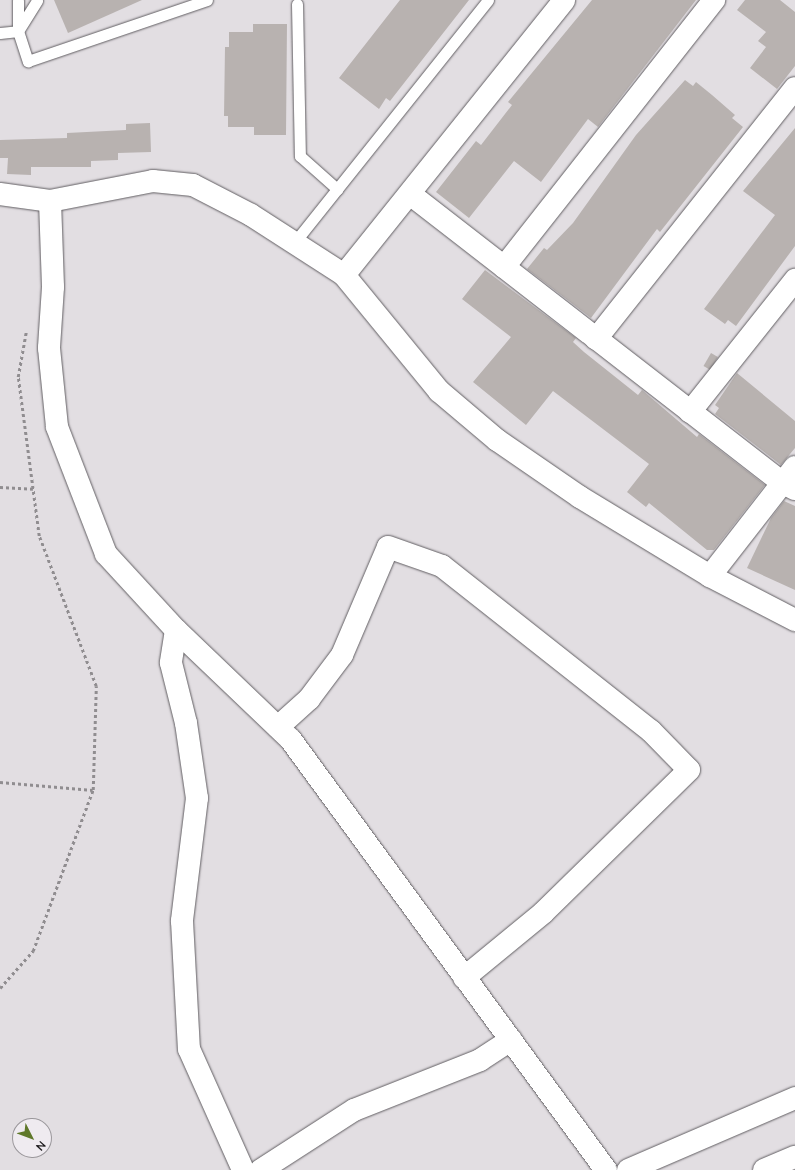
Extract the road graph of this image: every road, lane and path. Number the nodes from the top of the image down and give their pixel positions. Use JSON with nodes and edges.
{"nodes":[{"id":1,"x":18,"y":0,"type":"edge"},
{"id":2,"x":37,"y":0,"type":"edge"},
{"id":3,"x":207,"y":0,"type":"edge"},
{"id":4,"x":488,"y":0,"type":"edge"},
{"id":5,"x":564,"y":0,"type":"edge"},
{"id":6,"x":714,"y":0,"type":"edge"},
{"id":7,"x":297,"y":4,"type":"dead end"},
{"id":8,"x":18,"y":31,"type":"junction"},
{"id":9,"x":0,"y":33,"type":"edge"},
{"id":10,"x":795,"y":88,"type":"edge"},
{"id":11,"x":337,"y":189,"type":"junction"},
{"id":12,"x":0,"y":194,"type":"edge"},
{"id":13,"x":410,"y":194,"type":"junction"},
{"id":14,"x":50,"y":201,"type":"junction"},
{"id":15,"x":294,"y":243,"type":"junction"},
{"id":16,"x":504,"y":267,"type":"junction"},
{"id":17,"x":344,"y":275,"type":"junction"},
{"id":18,"x":795,"y":280,"type":"edge"},
{"id":19,"x":28,"y":323,"type":"dead end"},
{"id":20,"x":596,"y":339,"type":"junction"},
{"id":21,"x":690,"y":412,"type":"junction"},
{"id":22,"x":791,"y":479,"type":"edge"},
{"id":23,"x":0,"y":487,"type":"edge"},
{"id":24,"x":33,"y":489,"type":"junction"},
{"id":25,"x":710,"y":576,"type":"junction"},
{"id":26,"x":795,"y":620,"type":"edge"},
{"id":27,"x":176,"y":630,"type":"junction"},
{"id":28,"x":278,"y":727,"type":"junction"},
{"id":29,"x":0,"y":782,"type":"edge"},
{"id":30,"x":93,"y":790,"type":"junction"},
{"id":31,"x":464,"y":978,"type":"junction"},
{"id":32,"x":0,"y":988,"type":"edge"},
{"id":33,"x":511,"y":1040,"type":"junction"},
{"id":34,"x":795,"y":1098,"type":"edge"},
{"id":35,"x":795,"y":1157,"type":"edge"},
{"id":36,"x":243,"y":1170,"type":"edge"},
{"id":37,"x":261,"y":1170,"type":"edge"},
{"id":38,"x":606,"y":1170,"type":"edge"},
{"id":39,"x":628,"y":1170,"type":"edge"},
{"id":40,"x":764,"y":1170,"type":"edge"}],
"edges":[{"from":1,"to":8,"type":"lane"},
{"from":2,"to":8,"type":"lane"},
{"from":3,"to":8,"type":"lane"},
{"from":4,"to":11,"type":"lane"},
{"from":5,"to":13,"type":"main road"},
{"from":6,"to":16,"type":"main road"},
{"from":7,"to":11,"type":"lane"},
{"from":8,"to":9,"type":"lane"},
{"from":10,"to":20,"type":"main road"},
{"from":11,"to":15,"type":"lane"},
{"from":12,"to":14,"type":"main road"},
{"from":13,"to":16,"type":"main road"},
{"from":13,"to":17,"type":"main road"},
{"from":14,"to":15,"type":"main road"},
{"from":14,"to":27,"type":"main road"},
{"from":15,"to":17,"type":"main road"},
{"from":16,"to":20,"type":"main road"},
{"from":17,"to":25,"type":"main road"},
{"from":18,"to":21,"type":"main road"},
{"from":19,"to":24,"type":"path"},
{"from":20,"to":21,"type":"main road"},
{"from":21,"to":22,"type":"main road"},
{"from":22,"to":25,"type":"main road"},
{"from":23,"to":24,"type":"path"},
{"from":24,"to":30,"type":"path"},
{"from":25,"to":26,"type":"main road"},
{"from":27,"to":28,"type":"main road"},
{"from":27,"to":36,"type":"main road"},
{"from":28,"to":31,"type":"main road"},
{"from":28,"to":31,"type":"main road"},
{"from":29,"to":30,"type":"path"},
{"from":30,"to":32,"type":"path"},
{"from":31,"to":33,"type":"main road"},
{"from":33,"to":37,"type":"main road"},
{"from":33,"to":38,"type":"main road"},
{"from":34,"to":39,"type":"main road"},
{"from":35,"to":40,"type":"main road"}]}
